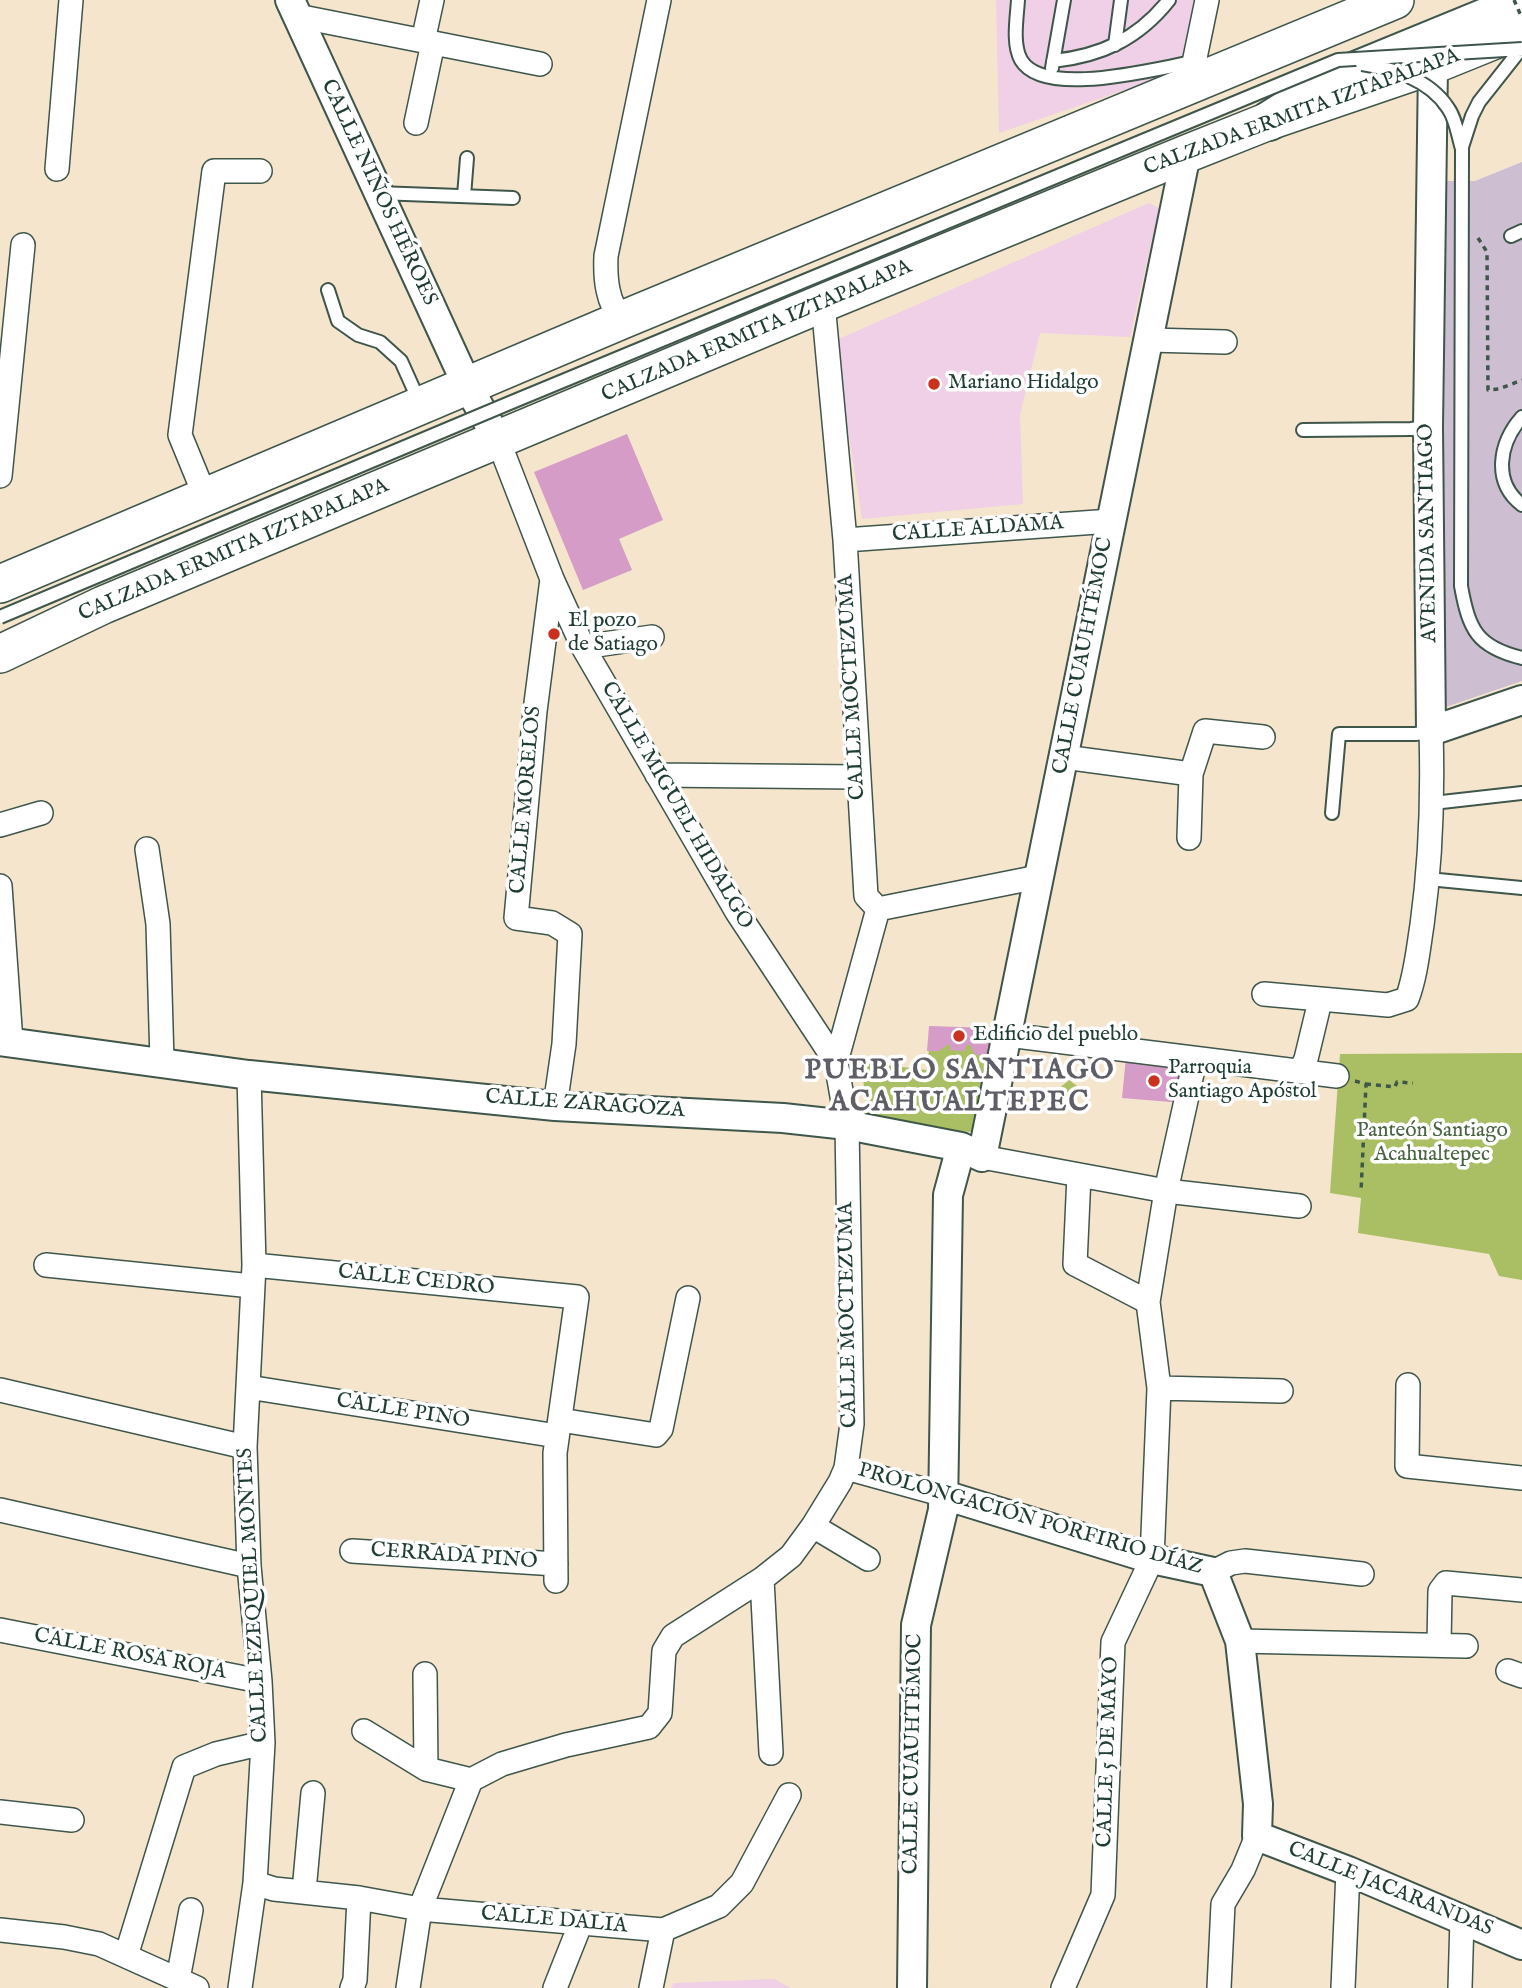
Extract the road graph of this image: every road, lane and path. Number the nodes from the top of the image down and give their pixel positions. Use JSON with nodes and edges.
{"nodes":[{"id":1,"x":71,"y":0,"type":"edge"},
{"id":2,"x":432,"y":0,"type":"edge"},
{"id":3,"x":659,"y":0,"type":"edge"},
{"id":4,"x":1018,"y":0,"type":"edge"},
{"id":5,"x":1065,"y":0,"type":"edge"},
{"id":6,"x":1121,"y":0,"type":"edge"},
{"id":7,"x":1168,"y":0,"type":"edge"},
{"id":8,"x":1208,"y":0,"type":"edge"},
{"id":9,"x":1395,"y":0,"type":"edge"},
{"id":10,"x":299,"y":5,"type":"edge"},
{"id":11,"x":1519,"y":31,"type":"edge"},
{"id":12,"x":428,"y":42,"type":"junction"},
{"id":13,"x":1115,"y":45,"type":"junction"},
{"id":14,"x":1084,"y":58,"type":"junction"},
{"id":15,"x":1338,"y":60,"type":"junction"},
{"id":16,"x":1053,"y":61,"type":"junction"},
{"id":17,"x":540,"y":64,"type":"dead end"},
{"id":18,"x":1433,"y":65,"type":"junction"},
{"id":19,"x":1192,"y":74,"type":"junction"},
{"id":20,"x":1050,"y":78,"type":"junction"},
{"id":21,"x":1088,"y":80,"type":"junction"},
{"id":22,"x":1269,"y":121,"type":"junction"},
{"id":23,"x":416,"y":123,"type":"dead end"},
{"id":24,"x":1462,"y":149,"type":"junction"},
{"id":25,"x":1186,"y":154,"type":"junction"},
{"id":26,"x":467,"y":158,"type":"dead end"},
{"id":27,"x":57,"y":169,"type":"dead end"},
{"id":28,"x":260,"y":172,"type":"dead end"},
{"id":29,"x":378,"y":193,"type":"junction"},
{"id":30,"x":464,"y":196,"type":"junction"},
{"id":31,"x":513,"y":198,"type":"dead end"},
{"id":32,"x":1476,"y":234,"type":"dead end"},
{"id":33,"x":23,"y":245,"type":"dead end"},
{"id":34,"x":328,"y":290,"type":"dead end"},
{"id":35,"x":823,"y":303,"type":"junction"},
{"id":36,"x":622,"y":320,"type":"junction"},
{"id":37,"x":1150,"y":340,"type":"junction"},
{"id":38,"x":1225,"y":342,"type":"dead end"},
{"id":39,"x":1522,"y":380,"type":"edge"},
{"id":40,"x":467,"y":385,"type":"junction"},
{"id":41,"x":421,"y":405,"type":"junction"},
{"id":42,"x":1522,"y":417,"type":"edge"},
{"id":43,"x":1428,"y":427,"type":"junction"},
{"id":44,"x":1303,"y":430,"type":"dead end"},
{"id":45,"x":498,"y":440,"type":"junction"},
{"id":46,"x":0,"y":476,"type":"edge"},
{"id":47,"x":205,"y":496,"type":"junction"},
{"id":48,"x":1522,"y":505,"type":"edge"},
{"id":49,"x":1111,"y":521,"type":"junction"},
{"id":50,"x":845,"y":540,"type":"junction"},
{"id":51,"x":552,"y":579,"type":"junction"},
{"id":52,"x":0,"y":584,"type":"edge"},
{"id":53,"x":0,"y":617,"type":"edge"},
{"id":54,"x":652,"y":637,"type":"dead end"},
{"id":55,"x":583,"y":647,"type":"junction"},
{"id":56,"x":0,"y":654,"type":"edge"},
{"id":57,"x":1522,"y":658,"type":"edge"},
{"id":58,"x":1522,"y":700,"type":"edge"},
{"id":59,"x":1431,"y":731,"type":"junction"},
{"id":60,"x":1263,"y":737,"type":"dead end"},
{"id":61,"x":1064,"y":757,"type":"junction"},
{"id":62,"x":1191,"y":774,"type":"junction"},
{"id":63,"x":657,"y":775,"type":"junction"},
{"id":64,"x":858,"y":777,"type":"junction"},
{"id":65,"x":1522,"y":793,"type":"edge"},
{"id":66,"x":1433,"y":803,"type":"junction"},
{"id":67,"x":41,"y":813,"type":"dead end"},
{"id":68,"x":1332,"y":813,"type":"dead end"},
{"id":69,"x":0,"y":825,"type":"edge"},
{"id":70,"x":1189,"y":838,"type":"dead end"},
{"id":71,"x":147,"y":849,"type":"dead end"},
{"id":72,"x":1038,"y":877,"type":"junction"},
{"id":73,"x":1428,"y":879,"type":"junction"},
{"id":74,"x":0,"y":886,"type":"edge"},
{"id":75,"x":1522,"y":888,"type":"edge"},
{"id":76,"x":878,"y":909,"type":"junction"},
{"id":77,"x":1264,"y":994,"type":"dead end"},
{"id":78,"x":1320,"y":1001,"type":"junction"},
{"id":79,"x":1007,"y":1035,"type":"junction"},
{"id":80,"x":5,"y":1041,"type":"edge"},
{"id":81,"x":1195,"y":1060,"type":"junction"},
{"id":82,"x":162,"y":1061,"type":"junction"},
{"id":83,"x":836,"y":1062,"type":"junction"},
{"id":84,"x":1300,"y":1072,"type":"junction"},
{"id":85,"x":248,"y":1075,"type":"junction"},
{"id":86,"x":1336,"y":1076,"type":"joint"},
{"id":87,"x":1413,"y":1083,"type":"dead end"},
{"id":88,"x":1366,"y":1084,"type":"junction"},
{"id":89,"x":555,"y":1106,"type":"junction"},
{"id":90,"x":847,"y":1125,"type":"junction"},
{"id":91,"x":972,"y":1152,"type":"junction"},
{"id":92,"x":1079,"y":1175,"type":"junction"},
{"id":93,"x":1166,"y":1191,"type":"junction"},
{"id":94,"x":1361,"y":1192,"type":"dead end"},
{"id":95,"x":1300,"y":1206,"type":"dead end"},
{"id":96,"x":46,"y":1265,"type":"dead end"},
{"id":97,"x":253,"y":1276,"type":"junction"},
{"id":98,"x":688,"y":1298,"type":"dead end"},
{"id":99,"x":1148,"y":1302,"type":"junction"},
{"id":100,"x":1408,"y":1385,"type":"dead end"},
{"id":101,"x":248,"y":1387,"type":"junction"},
{"id":102,"x":1158,"y":1388,"type":"junction"},
{"id":103,"x":0,"y":1390,"type":"edge"},
{"id":104,"x":1281,"y":1391,"type":"dead end"},
{"id":105,"x":559,"y":1428,"type":"junction"},
{"id":106,"x":245,"y":1447,"type":"junction"},
{"id":107,"x":846,"y":1468,"type":"junction"},
{"id":108,"x":1522,"y":1478,"type":"edge"},
{"id":109,"x":944,"y":1495,"type":"junction"},
{"id":110,"x":0,"y":1510,"type":"edge"},
{"id":111,"x":813,"y":1526,"type":"junction"},
{"id":112,"x":352,"y":1550,"type":"dead end"},
{"id":113,"x":868,"y":1559,"type":"dead end"},
{"id":114,"x":1152,"y":1559,"type":"junction"},
{"id":115,"x":249,"y":1566,"type":"junction"},
{"id":116,"x":1213,"y":1572,"type":"junction"},
{"id":117,"x":1362,"y":1574,"type":"dead end"},
{"id":118,"x":762,"y":1579,"type":"junction"},
{"id":119,"x":1522,"y":1590,"type":"edge"},
{"id":120,"x":0,"y":1630,"type":"edge"},
{"id":121,"x":1240,"y":1641,"type":"junction"},
{"id":122,"x":1438,"y":1645,"type":"junction"},
{"id":123,"x":1466,"y":1646,"type":"dead end"},
{"id":124,"x":425,"y":1674,"type":"dead end"},
{"id":125,"x":260,"y":1681,"type":"junction"},
{"id":126,"x":364,"y":1731,"type":"dead end"},
{"id":127,"x":263,"y":1743,"type":"junction"},
{"id":128,"x":771,"y":1753,"type":"dead end"},
{"id":129,"x":426,"y":1769,"type":"junction"},
{"id":130,"x":471,"y":1780,"type":"junction"},
{"id":131,"x":313,"y":1793,"type":"dead end"},
{"id":132,"x":789,"y":1795,"type":"dead end"},
{"id":133,"x":0,"y":1812,"type":"edge"},
{"id":134,"x":72,"y":1820,"type":"dead end"},
{"id":135,"x":1257,"y":1836,"type":"junction"},
{"id":136,"x":1348,"y":1871,"type":"junction"},
{"id":137,"x":255,"y":1883,"type":"junction"},
{"id":138,"x":304,"y":1891,"type":"junction"},
{"id":139,"x":359,"y":1898,"type":"junction"},
{"id":140,"x":420,"y":1909,"type":"junction"},
{"id":141,"x":191,"y":1910,"type":"dead end"},
{"id":142,"x":1462,"y":1919,"type":"junction"},
{"id":143,"x":580,"y":1925,"type":"junction"},
{"id":144,"x":0,"y":1930,"type":"edge"},
{"id":145,"x":663,"y":1930,"type":"junction"},
{"id":146,"x":1522,"y":1945,"type":"edge"},
{"id":147,"x":126,"y":1956,"type":"junction"},
{"id":148,"x":187,"y":1983,"type":"edge"},
{"id":149,"x":240,"y":1988,"type":"edge"},
{"id":150,"x":352,"y":1988,"type":"edge"},
{"id":151,"x":408,"y":1988,"type":"edge"},
{"id":152,"x":555,"y":1988,"type":"edge"},
{"id":153,"x":651,"y":1988,"type":"edge"},
{"id":154,"x":912,"y":1988,"type":"edge"},
{"id":155,"x":1063,"y":1988,"type":"edge"},
{"id":156,"x":1219,"y":1988,"type":"edge"},
{"id":157,"x":1343,"y":1988,"type":"edge"},
{"id":158,"x":1460,"y":1988,"type":"edge"}],
"edges":[{"from":1,"to":27,"type":"street"},
{"from":2,"to":12,"type":"street"},
{"from":3,"to":36,"type":"street"},
{"from":4,"to":20,"type":"lane"},
{"from":5,"to":16,"type":"lane"},
{"from":6,"to":13,"type":"lane"},
{"from":7,"to":13,"type":"lane"},
{"from":8,"to":19,"type":"street"},
{"from":9,"to":19,"type":"main road"},
{"from":10,"to":12,"type":"street"},
{"from":10,"to":29,"type":"street","name":"CALLE NIÑOS HÉROES"},
{"from":11,"to":15,"type":"lane","bridge":true},
{"from":11,"to":18,"type":"main road","name":"CALZADA ERMITA IZTAPALAPA"},
{"from":11,"to":22,"type":"highway"},
{"from":11,"to":24,"type":"lane","bridge":true},
{"from":12,"to":17,"type":"street"},
{"from":12,"to":23,"type":"street"},
{"from":13,"to":14,"type":"lane"},
{"from":14,"to":16,"type":"lane"},
{"from":14,"to":21,"type":"lane"},
{"from":15,"to":24,"type":"lane","bridge":true},
{"from":15,"to":53,"type":"lane","bridge":true},
{"from":16,"to":20,"type":"lane"},
{"from":18,"to":22,"type":"main road","name":"CALZADA ERMITA IZTAPALAPA"},
{"from":18,"to":43,"type":"street","name":"AVENIDA SANTIAGO"},
{"from":19,"to":21,"type":"lane"},
{"from":19,"to":36,"type":"main road"},
{"from":20,"to":21,"type":"lane"},
{"from":22,"to":25,"type":"main road","name":"CALZADA ERMITA IZTAPALAPA"},
{"from":24,"to":57,"type":"lane"},
{"from":25,"to":35,"type":"main road","name":"CALZADA ERMITA IZTAPALAPA"},
{"from":25,"to":37,"type":"street","name":"CALLE CUAUHTÉMOC"},
{"from":26,"to":30,"type":"lane"},
{"from":28,"to":47,"type":"street"},
{"from":29,"to":30,"type":"lane"},
{"from":29,"to":40,"type":"street","name":"CALLE NIÑOS HÉROES"},
{"from":30,"to":31,"type":"lane"},
{"from":32,"to":39,"type":"path"},
{"from":33,"to":46,"type":"street"},
{"from":34,"to":41,"type":"lane"},
{"from":35,"to":45,"type":"main road","name":"CALZADA ERMITA IZTAPALAPA"},
{"from":35,"to":50,"type":"street","name":"CALLE MOCTEZUMA"},
{"from":36,"to":40,"type":"main road"},
{"from":37,"to":38,"type":"street"},
{"from":37,"to":49,"type":"street","name":"CALLE CUAUHTÉMOC"},
{"from":40,"to":41,"type":"main road"},
{"from":40,"to":45,"type":"street","name":"CALLE NIÑOS HÉROES"},
{"from":41,"to":47,"type":"main road"},
{"from":42,"to":48,"type":"lane"},
{"from":43,"to":44,"type":"lane"},
{"from":43,"to":59,"type":"street","name":"AVENIDA SANTIAGO"},
{"from":45,"to":51,"type":"street","name":"CALLE MIGUEL HIDALGO"},
{"from":45,"to":56,"type":"main road","name":"CALZADA ERMITA IZTAPALAPA"},
{"from":47,"to":52,"type":"main road"},
{"from":49,"to":50,"type":"street","name":"CALLE ALDAMA"},
{"from":49,"to":61,"type":"street","name":"CALLE CUAUHTÉMOC"},
{"from":50,"to":64,"type":"street","name":"CALLE MOCTEZUMA"},
{"from":51,"to":55,"type":"street","name":"CALLE MIGUEL HIDALGO"},
{"from":51,"to":89,"type":"street","name":"CALLE MORELOS"},
{"from":54,"to":55,"type":"street"},
{"from":55,"to":63,"type":"street","name":"CALLE MIGUEL HIDALGO"},
{"from":58,"to":59,"type":"street"},
{"from":59,"to":66,"type":"street","name":"AVENIDA SANTIAGO"},
{"from":59,"to":68,"type":"lane"},
{"from":60,"to":62,"type":"street"},
{"from":61,"to":62,"type":"street"},
{"from":61,"to":72,"type":"street","name":"CALLE CUAUHTÉMOC"},
{"from":62,"to":70,"type":"street"},
{"from":63,"to":64,"type":"street"},
{"from":63,"to":83,"type":"street","name":"CALLE MIGUEL HIDALGO"},
{"from":64,"to":76,"type":"street","name":"CALLE MOCTEZUMA"},
{"from":65,"to":66,"type":"lane"},
{"from":66,"to":73,"type":"street","name":"AVENIDA SANTIAGO"},
{"from":67,"to":69,"type":"street"},
{"from":71,"to":82,"type":"street"},
{"from":72,"to":76,"type":"street"},
{"from":72,"to":79,"type":"street","name":"CALLE CUAUHTÉMOC"},
{"from":73,"to":75,"type":"lane"},
{"from":73,"to":78,"type":"street","name":"AVENIDA SANTIAGO"},
{"from":74,"to":80,"type":"street"},
{"from":76,"to":83,"type":"street"},
{"from":77,"to":78,"type":"street"},
{"from":78,"to":84,"type":"street"},
{"from":79,"to":81,"type":"street"},
{"from":79,"to":91,"type":"street","name":"CALLE CUAUHTÉMOC"},
{"from":80,"to":82,"type":"street","name":"CALLE ZARAGOZA"},
{"from":81,"to":84,"type":"street"},
{"from":81,"to":93,"type":"street","name":"CALLE 5 DE MAYO"},
{"from":82,"to":85,"type":"street","name":"CALLE ZARAGOZA"},
{"from":83,"to":90,"type":"street","name":"CALLE MIGUEL HIDALGO"},
{"from":84,"to":86,"type":"street"},
{"from":85,"to":89,"type":"street","name":"CALLE ZARAGOZA"},
{"from":85,"to":97,"type":"street","name":"CALLE EZEQUIEL MONTES"},
{"from":86,"to":88,"type":"path"},
{"from":87,"to":88,"type":"path"},
{"from":88,"to":94,"type":"path"},
{"from":89,"to":90,"type":"street","name":"CALLE ZARAGOZA"},
{"from":90,"to":91,"type":"street","name":"CALLE ZARAGOZA"},
{"from":90,"to":107,"type":"street","name":"CALLE MOCTEZUMA"},
{"from":91,"to":92,"type":"street","name":"CALLE ZARAGOZA"},
{"from":91,"to":109,"type":"street","name":"CALLE CUAUHTÉMOC"},
{"from":92,"to":93,"type":"street","name":"CALLE ZARAGOZA"},
{"from":92,"to":99,"type":"street"},
{"from":93,"to":95,"type":"street","name":"CALLE ZARAGOZA"},
{"from":93,"to":99,"type":"street","name":"CALLE 5 DE MAYO"},
{"from":96,"to":97,"type":"street","name":"CALLE CEDRO"},
{"from":97,"to":101,"type":"street","name":"CALLE EZEQUIEL MONTES"},
{"from":97,"to":105,"type":"street","name":"CALLE CEDRO"},
{"from":98,"to":105,"type":"street","name":"CALLE PINO"},
{"from":99,"to":102,"type":"street","name":"CALLE 5 DE MAYO"},
{"from":100,"to":108,"type":"street"},
{"from":101,"to":105,"type":"street","name":"CALLE PINO"},
{"from":101,"to":106,"type":"street","name":"CALLE EZEQUIEL MONTES"},
{"from":102,"to":104,"type":"street"},
{"from":102,"to":114,"type":"street","name":"CALLE 5 DE MAYO"},
{"from":103,"to":106,"type":"street"},
{"from":105,"to":112,"type":"street","name":"CERRADA PINO"},
{"from":106,"to":115,"type":"street","name":"CALLE EZEQUIEL MONTES"},
{"from":107,"to":109,"type":"street","name":"PROLONGACIÓN PORFIRIO DÍAZ"},
{"from":107,"to":111,"type":"street","name":"CALLE MOCTEZUMA"},
{"from":109,"to":114,"type":"street","name":"PROLONGACIÓN PORFIRIO DÍAZ"},
{"from":109,"to":154,"type":"street","name":"CALLE CUAUHTÉMOC"},
{"from":110,"to":115,"type":"street"},
{"from":111,"to":113,"type":"street"},
{"from":111,"to":118,"type":"street","name":"CALLE MOCTEZUMA"},
{"from":114,"to":116,"type":"street","name":"PROLONGACIÓN PORFIRIO DÍAZ"},
{"from":114,"to":155,"type":"street","name":"CALLE 5 DE MAYO"},
{"from":115,"to":125,"type":"street","name":"CALLE EZEQUIEL MONTES"},
{"from":116,"to":117,"type":"street"},
{"from":116,"to":121,"type":"street"},
{"from":118,"to":128,"type":"street"},
{"from":118,"to":130,"type":"street","name":"CALLE MOCTEZUMA"},
{"from":119,"to":122,"type":"street"},
{"from":120,"to":125,"type":"street","name":"CALLE ROSA ROJA"},
{"from":121,"to":122,"type":"street"},
{"from":121,"to":135,"type":"street"},
{"from":122,"to":123,"type":"street"},
{"from":124,"to":129,"type":"street"},
{"from":125,"to":127,"type":"street","name":"CALLE EZEQUIEL MONTES"},
{"from":126,"to":129,"type":"street"},
{"from":127,"to":137,"type":"street","name":"CALLE EZEQUIEL MONTES"},
{"from":127,"to":147,"type":"street"},
{"from":129,"to":130,"type":"street"},
{"from":130,"to":140,"type":"street"},
{"from":131,"to":138,"type":"street"},
{"from":132,"to":145,"type":"street","name":"CALLE DALIA"},
{"from":133,"to":134,"type":"street"},
{"from":135,"to":136,"type":"street","name":"CALLE JACARANDAS"},
{"from":135,"to":156,"type":"street"},
{"from":136,"to":142,"type":"street","name":"CALLE JACARANDAS"},
{"from":136,"to":157,"type":"street"},
{"from":137,"to":138,"type":"street","name":"CALLE DALIA"},
{"from":137,"to":149,"type":"street","name":"CALLE EZEQUIEL MONTES"},
{"from":138,"to":139,"type":"street","name":"CALLE DALIA"},
{"from":139,"to":140,"type":"street","name":"CALLE DALIA"},
{"from":139,"to":150,"type":"street"},
{"from":140,"to":143,"type":"street","name":"CALLE DALIA"},
{"from":140,"to":151,"type":"street"},
{"from":141,"to":148,"type":"street"},
{"from":142,"to":146,"type":"street","name":"CALLE JACARANDAS"},
{"from":142,"to":158,"type":"street"},
{"from":143,"to":145,"type":"street","name":"CALLE DALIA"},
{"from":143,"to":152,"type":"street"},
{"from":144,"to":147,"type":"street"},
{"from":145,"to":153,"type":"street"},
{"from":147,"to":148,"type":"street"}]}
